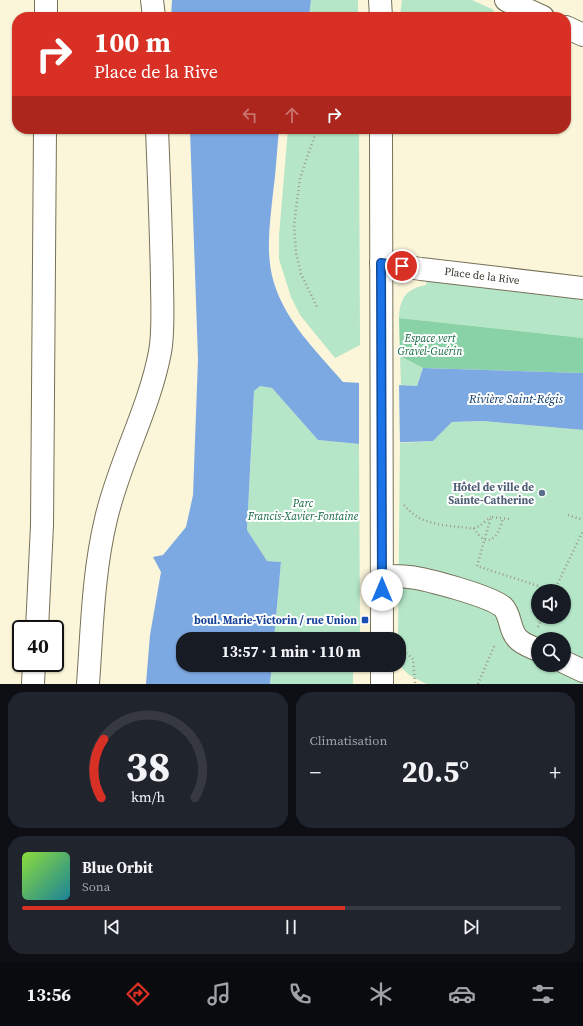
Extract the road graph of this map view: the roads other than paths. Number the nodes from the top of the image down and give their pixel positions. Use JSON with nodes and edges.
{"nodes":[{"id":1,"x":46,"y":0,"type":"edge"},
{"id":2,"x":152,"y":0,"type":"edge"},
{"id":3,"x":380,"y":0,"type":"edge"},
{"id":4,"x":506,"y":0,"type":"edge"},
{"id":5,"x":46,"y":12,"type":"edge"},
{"id":6,"x":153,"y":12,"type":"edge"},
{"id":7,"x":381,"y":12,"type":"edge"},
{"id":8,"x":532,"y":12,"type":"edge"},
{"id":9,"x":571,"y":30,"type":"edge"},
{"id":10,"x":583,"y":35,"type":"edge"},
{"id":11,"x":45,"y":134,"type":"edge"},
{"id":12,"x":158,"y":134,"type":"edge"},
{"id":13,"x":381,"y":134,"type":"edge"},
{"id":14,"x":381,"y":263,"type":"junction"},
{"id":15,"x":583,"y":288,"type":"edge"},
{"id":16,"x":382,"y":576,"type":"junction"},
{"id":17,"x":37,"y":620,"type":"edge"},
{"id":18,"x":382,"y":632,"type":"edge"},
{"id":19,"x":531,"y":647,"type":"edge"},
{"id":20,"x":571,"y":665,"type":"edge"},
{"id":21,"x":583,"y":671,"type":"edge"},
{"id":22,"x":34,"y":672,"type":"edge"},
{"id":23,"x":382,"y":672,"type":"edge"},
{"id":24,"x":33,"y":684,"type":"edge"},
{"id":25,"x":88,"y":684,"type":"edge"},
{"id":26,"x":382,"y":684,"type":"edge"}],
"edges":[{"from":1,"to":5,"type":"street"},
{"from":2,"to":6,"type":"street"},
{"from":3,"to":7,"type":"street"},
{"from":4,"to":8,"type":"street"},
{"from":9,"to":10,"type":"street"},
{"from":11,"to":17,"type":"street"},
{"from":12,"to":25,"type":"street"},
{"from":13,"to":14,"type":"street"},
{"from":14,"to":15,"type":"street","name":"Place de la Rive"},
{"from":14,"to":16,"type":"street"},
{"from":16,"to":18,"type":"street"},
{"from":16,"to":19,"type":"street"},
{"from":20,"to":21,"type":"street"},
{"from":22,"to":24,"type":"street"},
{"from":23,"to":26,"type":"street"}]}
